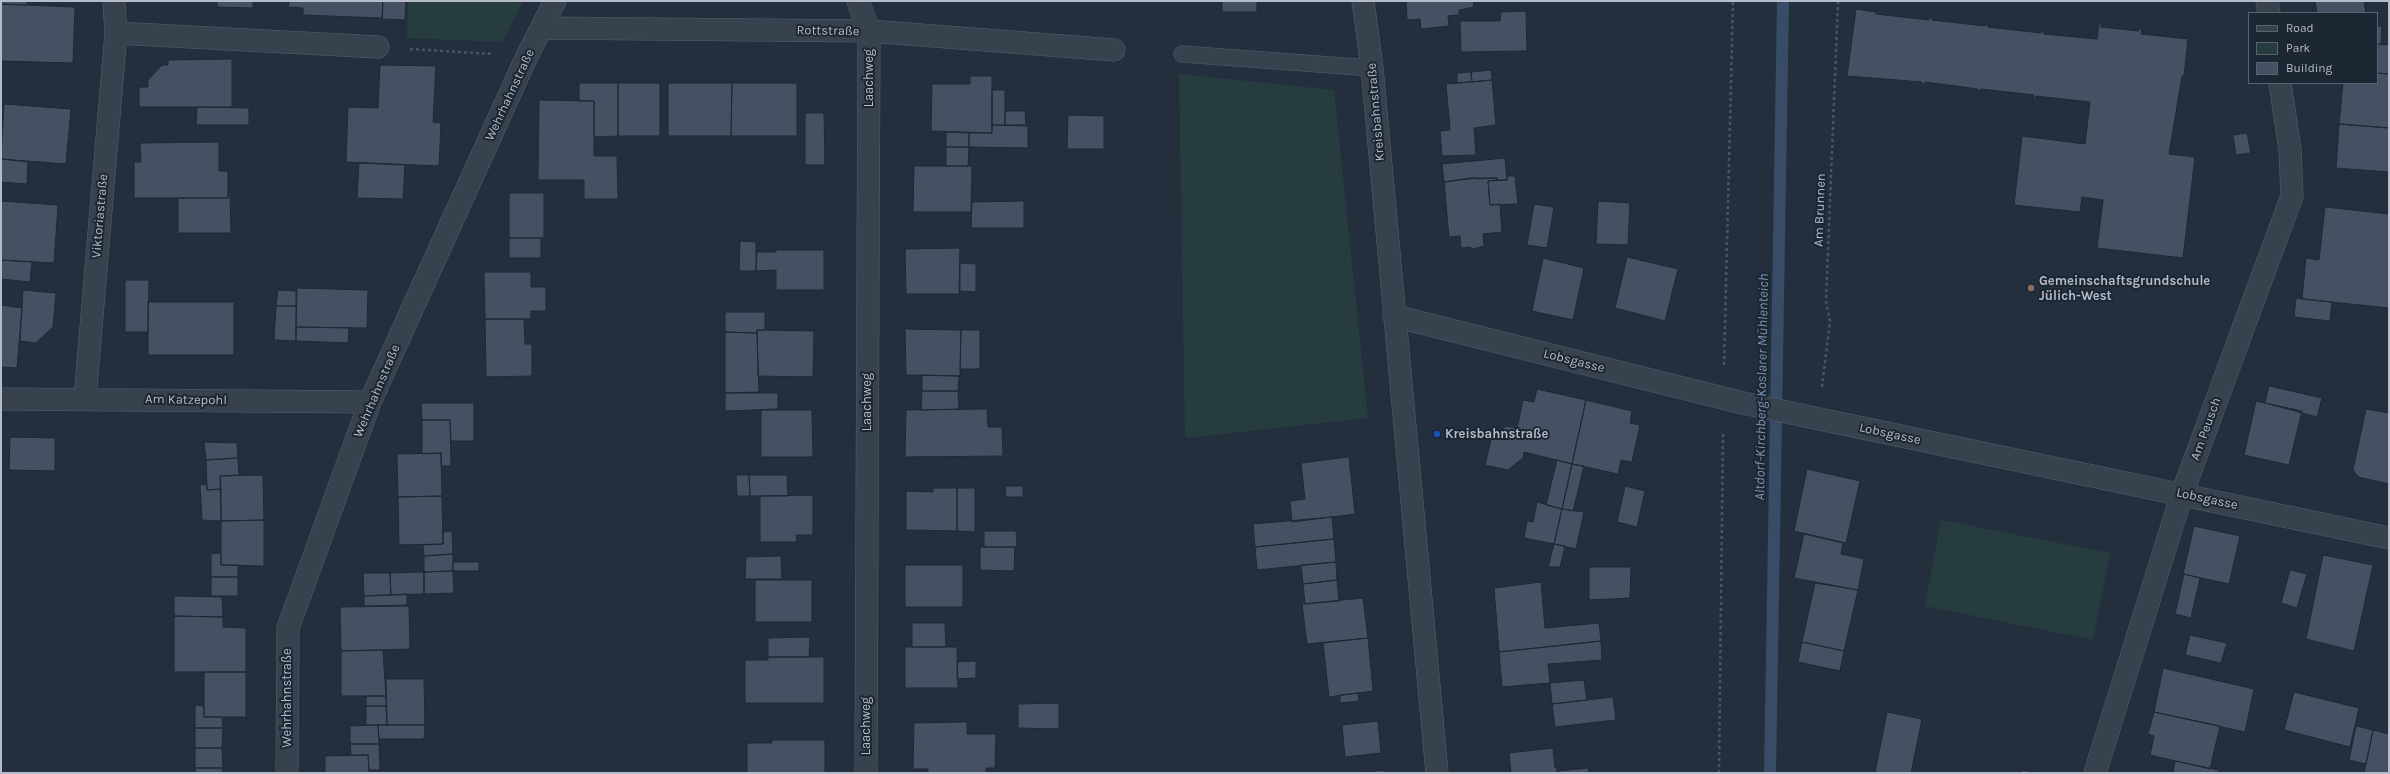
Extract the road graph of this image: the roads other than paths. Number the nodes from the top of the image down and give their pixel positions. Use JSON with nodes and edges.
{"nodes":[{"id":1,"x":114,"y":1,"type":"edge"},
{"id":2,"x":555,"y":1,"type":"edge"},
{"id":3,"x":858,"y":1,"type":"edge"},
{"id":4,"x":1363,"y":1,"type":"edge"},
{"id":5,"x":2267,"y":1,"type":"edge"},
{"id":6,"x":2269,"y":12,"type":"edge"},
{"id":7,"x":542,"y":28,"type":"junction"},
{"id":8,"x":869,"y":31,"type":"junction"},
{"id":9,"x":116,"y":33,"type":"junction"},
{"id":10,"x":378,"y":47,"type":"road end"},
{"id":11,"x":1114,"y":50,"type":"dead end"},
{"id":12,"x":1182,"y":54,"type":"dead end"},
{"id":13,"x":1372,"y":68,"type":"junction"},
{"id":14,"x":2280,"y":84,"type":"edge"},
{"id":15,"x":1394,"y":316,"type":"junction"},
{"id":16,"x":85,"y":398,"type":"junction"},
{"id":17,"x":1,"y":399,"type":"edge"},
{"id":18,"x":370,"y":402,"type":"junction"},
{"id":19,"x":2182,"y":494,"type":"junction"},
{"id":20,"x":2389,"y":538,"type":"edge"},
{"id":21,"x":287,"y":773,"type":"edge"},
{"id":22,"x":866,"y":773,"type":"edge"},
{"id":23,"x":1438,"y":773,"type":"edge"},
{"id":24,"x":2094,"y":773,"type":"edge"}],
"edges":[{"from":1,"to":9,"type":"street","name":"Viktoriastraße"},
{"from":2,"to":7,"type":"street","name":"Wehrhahnstraße"},
{"from":3,"to":8,"type":"street"},
{"from":4,"to":13,"type":"street","name":"Kreisbahnstraße"},
{"from":5,"to":6,"type":"street"},
{"from":7,"to":8,"type":"street","name":"Rottstraße"},
{"from":7,"to":18,"type":"street","name":"Wehrhahnstraße"},
{"from":8,"to":11,"type":"street","name":"Rottstraße"},
{"from":8,"to":22,"type":"street","name":"Laachweg"},
{"from":9,"to":10,"type":"street"},
{"from":9,"to":16,"type":"street","name":"Viktoriastraße"},
{"from":12,"to":13,"type":"lane"},
{"from":13,"to":15,"type":"street","name":"Kreisbahnstraße"},
{"from":14,"to":19,"type":"street","name":"Am Peusch"},
{"from":15,"to":19,"type":"street","name":"Lobsgasse"},
{"from":15,"to":23,"type":"street","name":"Kreisbahnstraße"},
{"from":16,"to":17,"type":"street","name":"Am Katzepohl"},
{"from":16,"to":18,"type":"street","name":"Am Katzepohl"},
{"from":18,"to":21,"type":"street","name":"Wehrhahnstraße"},
{"from":19,"to":20,"type":"street","name":"Lobsgasse"},
{"from":19,"to":24,"type":"street","name":"Am Peusch"}]}
